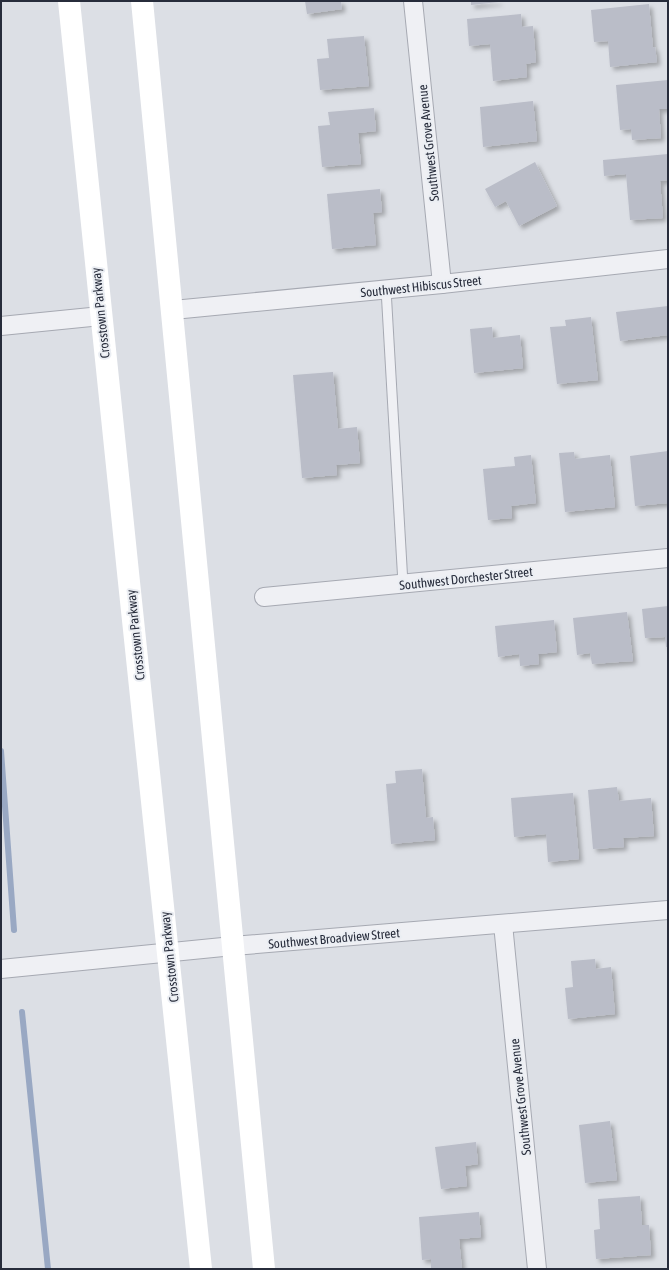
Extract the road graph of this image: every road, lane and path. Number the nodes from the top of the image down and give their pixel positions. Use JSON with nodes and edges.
{"nodes":[{"id":1,"x":69,"y":1,"type":"edge"},
{"id":2,"x":142,"y":1,"type":"edge"},
{"id":3,"x":413,"y":1,"type":"edge"},
{"id":4,"x":668,"y":259,"type":"edge"},
{"id":5,"x":442,"y":284,"type":"junction"},
{"id":6,"x":386,"y":290,"type":"junction"},
{"id":7,"x":173,"y":310,"type":"junction"},
{"id":8,"x":100,"y":316,"type":"junction"},
{"id":9,"x":1,"y":326,"type":"edge"},
{"id":10,"x":668,"y":558,"type":"edge"},
{"id":11,"x":403,"y":584,"type":"junction"},
{"id":12,"x":264,"y":597,"type":"dead end"},
{"id":13,"x":668,"y":910,"type":"edge"},
{"id":14,"x":503,"y":924,"type":"junction"},
{"id":15,"x":233,"y":946,"type":"junction"},
{"id":16,"x":169,"y":952,"type":"junction"},
{"id":17,"x":1,"y":970,"type":"edge"},
{"id":18,"x":201,"y":1269,"type":"edge"},
{"id":19,"x":264,"y":1269,"type":"edge"},
{"id":20,"x":537,"y":1269,"type":"edge"}],
"edges":[{"from":1,"to":8,"type":"main road","name":"Crosstown Parkway"},
{"from":2,"to":7,"type":"main road"},
{"from":3,"to":5,"type":"street","name":"Southwest Grove Avenue"},
{"from":4,"to":5,"type":"street","name":"Southwest Hibiscus Street"},
{"from":5,"to":6,"type":"street","name":"Southwest Hibiscus Street"},
{"from":6,"to":7,"type":"street","name":"Southwest Hibiscus Street"},
{"from":6,"to":11,"type":"lane"},
{"from":7,"to":15,"type":"main road"},
{"from":8,"to":9,"type":"street"},
{"from":8,"to":16,"type":"main road","name":"Crosstown Parkway"},
{"from":10,"to":11,"type":"street","name":"Southwest Dorchester Street"},
{"from":11,"to":12,"type":"street","name":"Southwest Dorchester Street"},
{"from":13,"to":14,"type":"street","name":"Southwest Broadview Street"},
{"from":14,"to":15,"type":"street","name":"Southwest Broadview Street"},
{"from":14,"to":20,"type":"street","name":"Southwest Grove Avenue"},
{"from":15,"to":16,"type":"street","name":"Southwest Broadview Street"},
{"from":15,"to":19,"type":"main road"},
{"from":16,"to":17,"type":"street","name":"Southwest Broadview Street"},
{"from":16,"to":18,"type":"main road","name":"Crosstown Parkway"}]}
